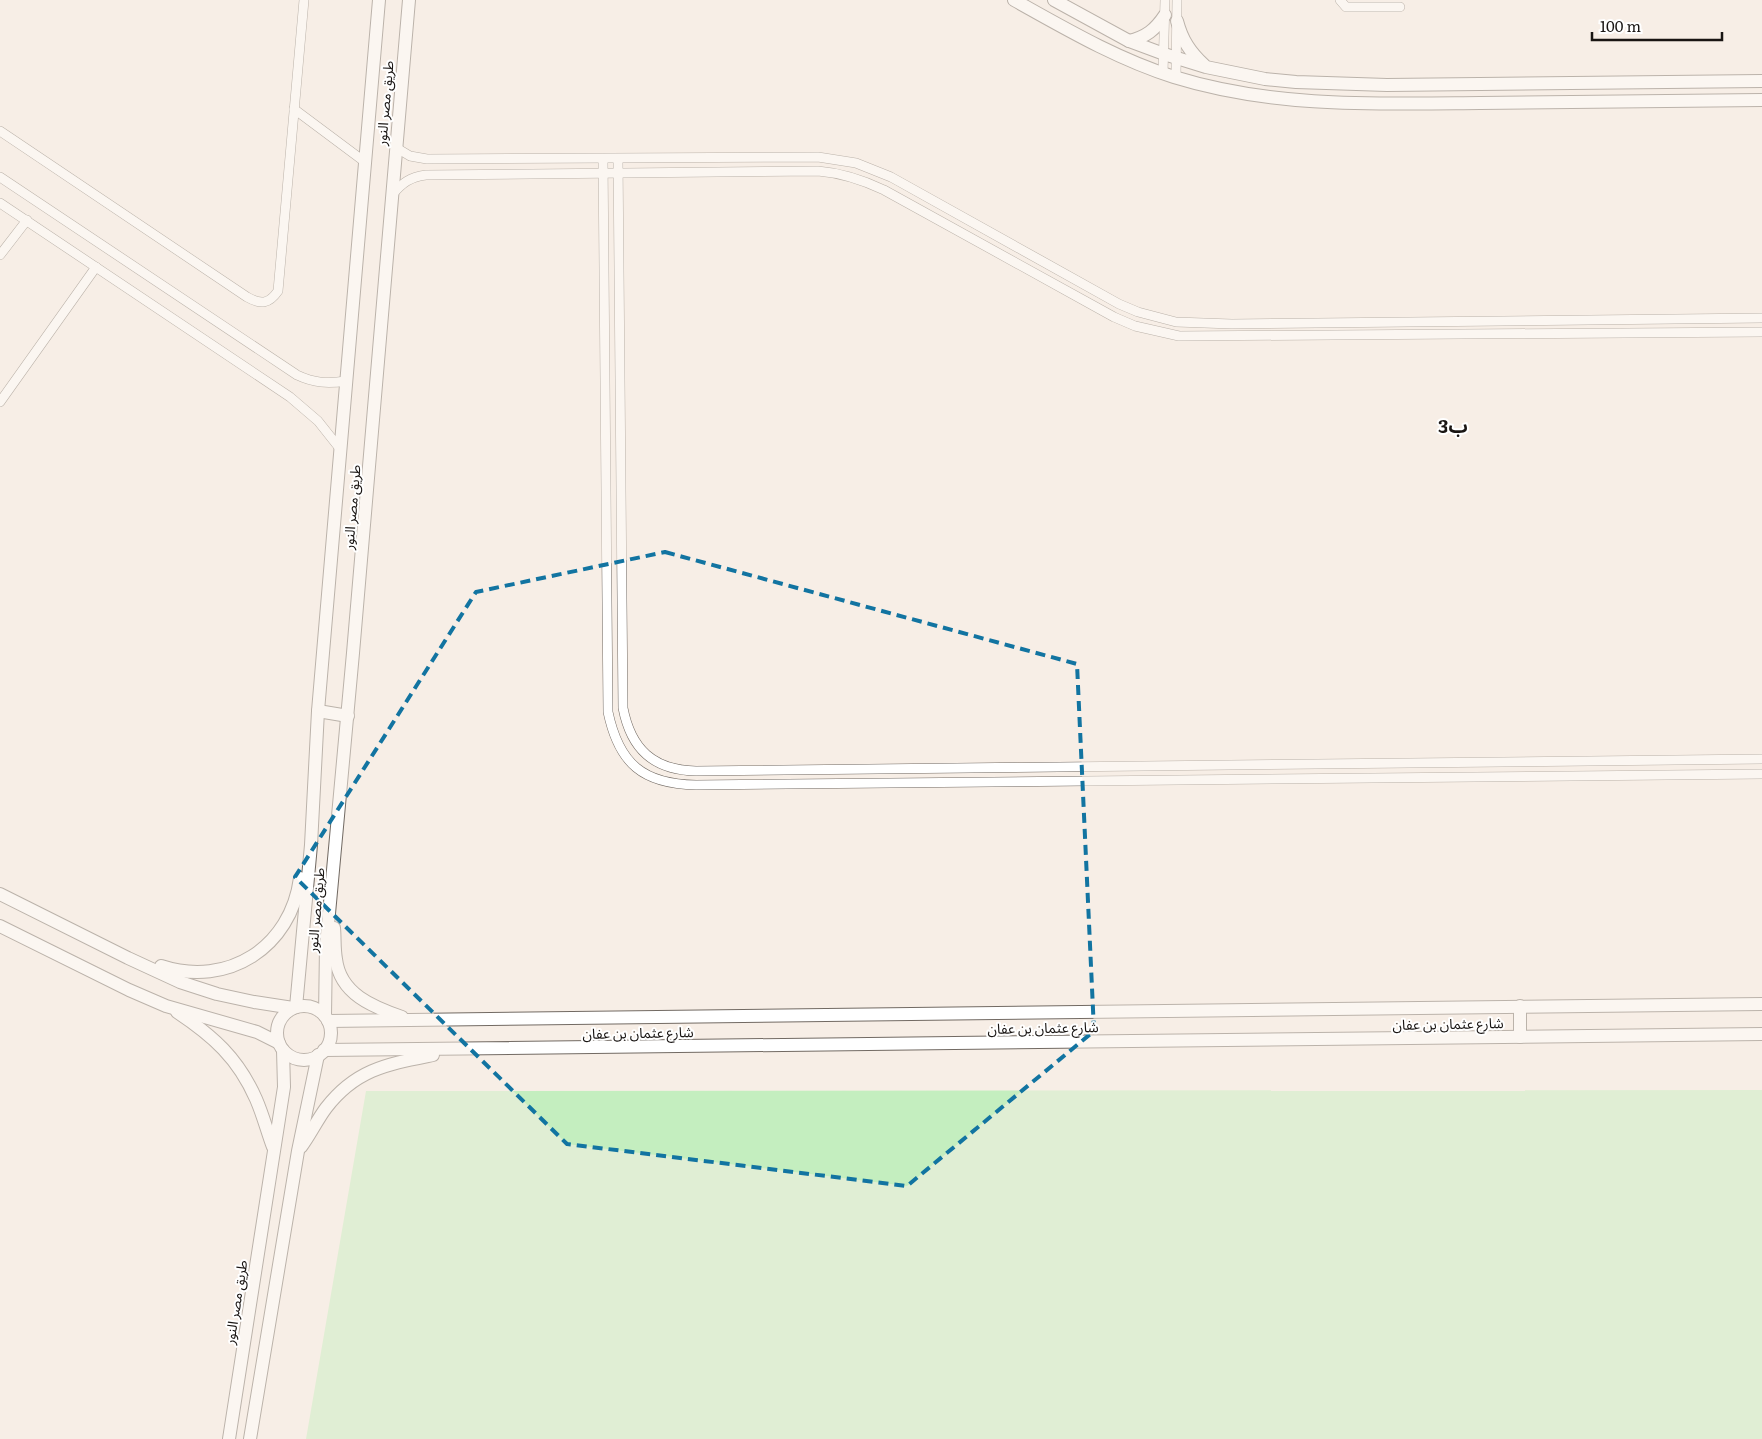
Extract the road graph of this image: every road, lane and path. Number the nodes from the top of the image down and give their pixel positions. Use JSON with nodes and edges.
{"nodes":[{"id":1,"x":304,"y":0,"type":"edge"},
{"id":2,"x":379,"y":0,"type":"edge"},
{"id":3,"x":409,"y":0,"type":"edge"},
{"id":4,"x":1014,"y":0,"type":"edge"},
{"id":5,"x":1054,"y":0,"type":"edge"},
{"id":6,"x":1165,"y":0,"type":"edge"},
{"id":7,"x":1177,"y":0,"type":"edge"},
{"id":8,"x":1340,"y":0,"type":"edge"},
{"id":9,"x":1400,"y":7,"type":"dead end"},
{"id":10,"x":1164,"y":15,"type":"junction"},
{"id":11,"x":1177,"y":21,"type":"junction"},
{"id":12,"x":1129,"y":41,"type":"junction"},
{"id":13,"x":1170,"y":56,"type":"junction"},
{"id":14,"x":1206,"y":67,"type":"junction"},
{"id":15,"x":1164,"y":73,"type":"junction"},
{"id":16,"x":1176,"y":78,"type":"junction"},
{"id":17,"x":1762,"y":81,"type":"edge"},
{"id":18,"x":1762,"y":100,"type":"edge"},
{"id":19,"x":294,"y":109,"type":"junction"},
{"id":20,"x":0,"y":132,"type":"edge"},
{"id":21,"x":395,"y":147,"type":"junction"},
{"id":22,"x":618,"y":158,"type":"junction"},
{"id":23,"x":603,"y":159,"type":"junction"},
{"id":24,"x":365,"y":162,"type":"junction"},
{"id":25,"x":604,"y":173,"type":"junction"},
{"id":26,"x":619,"y":173,"type":"junction"},
{"id":27,"x":0,"y":177,"type":"edge"},
{"id":28,"x":392,"y":195,"type":"junction"},
{"id":29,"x":0,"y":202,"type":"edge"},
{"id":30,"x":27,"y":220,"type":"junction"},
{"id":31,"x":0,"y":255,"type":"edge"},
{"id":32,"x":96,"y":267,"type":"junction"},
{"id":33,"x":1762,"y":318,"type":"edge"},
{"id":34,"x":1762,"y":332,"type":"edge"},
{"id":35,"x":346,"y":382,"type":"junction"},
{"id":36,"x":0,"y":402,"type":"edge"},
{"id":37,"x":341,"y":450,"type":"junction"},
{"id":38,"x":318,"y":711,"type":"junction"},
{"id":39,"x":348,"y":716,"type":"junction"},
{"id":40,"x":1762,"y":760,"type":"edge"},
{"id":41,"x":1762,"y":774,"type":"edge"},
{"id":42,"x":311,"y":845,"type":"junction"},
{"id":43,"x":332,"y":884,"type":"junction"},
{"id":44,"x":0,"y":894,"type":"edge"},
{"id":45,"x":0,"y":926,"type":"edge"},
{"id":46,"x":128,"y":958,"type":"junction"},
{"id":47,"x":1762,"y":1004,"type":"edge"},
{"id":48,"x":166,"y":1006,"type":"junction"},
{"id":49,"x":1520,"y":1006,"type":"junction"},
{"id":50,"x":294,"y":1008,"type":"junction"},
{"id":51,"x":326,"y":1018,"type":"junction"},
{"id":52,"x":411,"y":1020,"type":"junction"},
{"id":53,"x":1762,"y":1034,"type":"edge"},
{"id":54,"x":1520,"y":1037,"type":"junction"},
{"id":55,"x":281,"y":1046,"type":"junction"},
{"id":56,"x":461,"y":1049,"type":"junction"},
{"id":57,"x":321,"y":1053,"type":"junction"},
{"id":58,"x":273,"y":1147,"type":"junction"},
{"id":59,"x":298,"y":1151,"type":"junction"},
{"id":60,"x":229,"y":1439,"type":"edge"},
{"id":61,"x":250,"y":1439,"type":"edge"}],
"edges":[{"from":1,"to":19,"type":"street"},
{"from":2,"to":24,"type":"street","name":"طريق مصر النور"},
{"from":3,"to":21,"type":"street","name":"طريق مصر النور"},
{"from":4,"to":15,"type":"street"},
{"from":5,"to":12,"type":"street"},
{"from":6,"to":10,"type":"street"},
{"from":7,"to":11,"type":"street"},
{"from":8,"to":9,"type":"street"},
{"from":10,"to":12,"type":"street"},
{"from":10,"to":13,"type":"street"},
{"from":11,"to":13,"type":"street"},
{"from":11,"to":14,"type":"street"},
{"from":12,"to":13,"type":"street"},
{"from":13,"to":14,"type":"street"},
{"from":13,"to":15,"type":"street"},
{"from":13,"to":16,"type":"street"},
{"from":14,"to":17,"type":"street"},
{"from":15,"to":16,"type":"street"},
{"from":16,"to":18,"type":"street"},
{"from":19,"to":20,"type":"street"},
{"from":19,"to":24,"type":"street"},
{"from":21,"to":23,"type":"street"},
{"from":21,"to":28,"type":"street","name":"طريق مصر النور"},
{"from":22,"to":23,"type":"street"},
{"from":22,"to":26,"type":"street"},
{"from":22,"to":33,"type":"street"},
{"from":23,"to":25,"type":"street"},
{"from":24,"to":35,"type":"street","name":"طريق مصر النور"},
{"from":25,"to":26,"type":"street"},
{"from":25,"to":28,"type":"street"},
{"from":25,"to":41,"type":"street"},
{"from":26,"to":34,"type":"street"},
{"from":26,"to":40,"type":"street"},
{"from":27,"to":35,"type":"street"},
{"from":28,"to":39,"type":"street","name":"طريق مصر النور"},
{"from":29,"to":30,"type":"street"},
{"from":30,"to":31,"type":"street"},
{"from":30,"to":32,"type":"street"},
{"from":32,"to":36,"type":"street"},
{"from":32,"to":37,"type":"street"},
{"from":35,"to":37,"type":"street","name":"طريق مصر النور"},
{"from":37,"to":38,"type":"street","name":"طريق مصر النور"},
{"from":38,"to":39,"type":"street"},
{"from":38,"to":42,"type":"street","name":"طريق مصر النور"},
{"from":39,"to":43,"type":"street","name":"طريق مصر النور"},
{"from":42,"to":46,"type":"street"},
{"from":42,"to":50,"type":"street","name":"طريق مصر النور"},
{"from":43,"to":51,"type":"street","name":"طريق مصر النور"},
{"from":43,"to":52,"type":"street"},
{"from":44,"to":46,"type":"street"},
{"from":45,"to":48,"type":"street"},
{"from":46,"to":50,"type":"street"},
{"from":47,"to":49,"type":"street","name":"شارع عثمان بن عفان"},
{"from":48,"to":55,"type":"street"},
{"from":48,"to":58,"type":"street"},
{"from":49,"to":52,"type":"street","name":"شارع عثمان بن عفان"},
{"from":49,"to":54,"type":"street"},
{"from":50,"to":51,"type":"street"},
{"from":50,"to":55,"type":"street"},
{"from":51,"to":52,"type":"street","name":"شارع عثمان بن عفان"},
{"from":51,"to":57,"type":"street"},
{"from":53,"to":54,"type":"street","name":"شارع عثمان بن عفان"},
{"from":54,"to":56,"type":"street","name":"شارع عثمان بن عفان"},
{"from":55,"to":57,"type":"street"},
{"from":55,"to":58,"type":"street","name":"طريق مصر النور"},
{"from":56,"to":57,"type":"street","name":"شارع عثمان بن عفان"},
{"from":56,"to":59,"type":"street"},
{"from":57,"to":59,"type":"street"},
{"from":58,"to":60,"type":"street","name":"طريق مصر النور"},
{"from":59,"to":61,"type":"street"}]}
